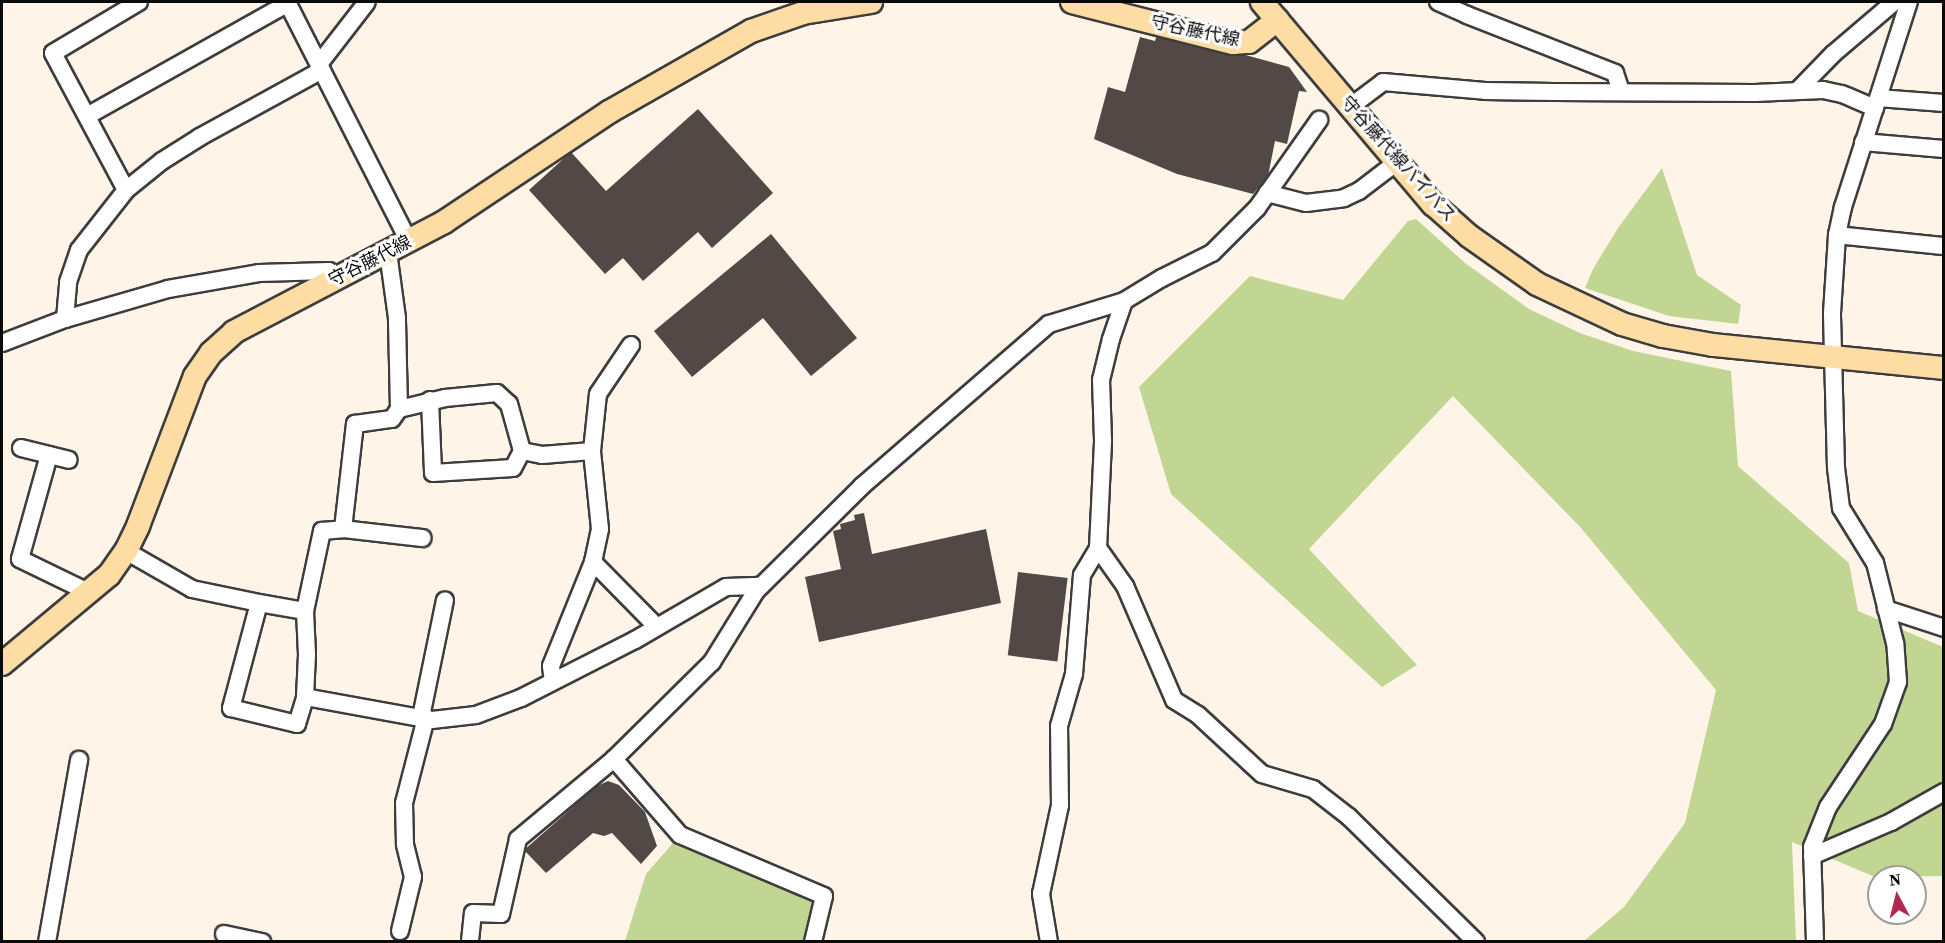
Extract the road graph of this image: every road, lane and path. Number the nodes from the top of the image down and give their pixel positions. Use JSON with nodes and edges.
{"nodes":[{"id":1,"x":139,"y":2,"type":"edge"},
{"id":2,"x":287,"y":2,"type":"edge"},
{"id":3,"x":367,"y":2,"type":"edge"},
{"id":4,"x":871,"y":2,"type":"edge"},
{"id":5,"x":1072,"y":2,"type":"edge"},
{"id":6,"x":1262,"y":2,"type":"edge"},
{"id":7,"x":1438,"y":2,"type":"edge"},
{"id":8,"x":1894,"y":2,"type":"edge"},
{"id":9,"x":1909,"y":2,"type":"edge"},
{"id":10,"x":1277,"y":20,"type":"junction"},
{"id":11,"x":320,"y":67,"type":"junction"},
{"id":12,"x":1799,"y":89,"type":"junction"},
{"id":13,"x":1621,"y":92,"type":"junction"},
{"id":14,"x":1876,"y":103,"type":"junction"},
{"id":15,"x":1944,"y":103,"type":"edge"},
{"id":16,"x":1350,"y":107,"type":"junction"},
{"id":17,"x":87,"y":116,"type":"junction"},
{"id":18,"x":1319,"y":120,"type":"dead end"},
{"id":19,"x":1863,"y":142,"type":"junction"},
{"id":20,"x":1944,"y":149,"type":"edge"},
{"id":21,"x":1397,"y":162,"type":"junction"},
{"id":22,"x":126,"y":190,"type":"junction"},
{"id":23,"x":1267,"y":193,"type":"junction"},
{"id":24,"x":1837,"y":235,"type":"junction"},
{"id":25,"x":409,"y":241,"type":"junction"},
{"id":26,"x":1944,"y":246,"type":"edge"},
{"id":27,"x":388,"y":252,"type":"junction"},
{"id":28,"x":338,"y":278,"type":"junction"},
{"id":29,"x":1124,"y":301,"type":"junction"},
{"id":30,"x":65,"y":319,"type":"junction"},
{"id":31,"x":2,"y":343,"type":"edge"},
{"id":32,"x":631,"y":345,"type":"dead end"},
{"id":33,"x":1833,"y":358,"type":"junction"},
{"id":34,"x":1944,"y":368,"type":"edge"},
{"id":35,"x":430,"y":400,"type":"junction"},
{"id":36,"x":399,"y":409,"type":"junction"},
{"id":37,"x":21,"y":448,"type":"dead end"},
{"id":38,"x":522,"y":451,"type":"junction"},
{"id":39,"x":592,"y":451,"type":"junction"},
{"id":40,"x":49,"y":455,"type":"junction"},
{"id":41,"x":69,"y":460,"type":"dead end"},
{"id":42,"x":343,"y":529,"type":"junction"},
{"id":43,"x":422,"y":538,"type":"dead end"},
{"id":44,"x":1098,"y":548,"type":"junction"},
{"id":45,"x":126,"y":551,"type":"junction"},
{"id":46,"x":593,"y":562,"type":"junction"},
{"id":47,"x":761,"y":586,"type":"junction"},
{"id":48,"x":90,"y":593,"type":"junction"},
{"id":49,"x":445,"y":600,"type":"dead end"},
{"id":50,"x":259,"y":603,"type":"junction"},
{"id":51,"x":1886,"y":609,"type":"junction"},
{"id":52,"x":305,"y":611,"type":"junction"},
{"id":53,"x":657,"y":627,"type":"junction"},
{"id":54,"x":1944,"y":628,"type":"edge"},
{"id":55,"x":2,"y":664,"type":"edge"},
{"id":56,"x":553,"y":681,"type":"junction"},
{"id":57,"x":305,"y":697,"type":"junction"},
{"id":58,"x":424,"y":718,"type":"junction"},
{"id":59,"x":614,"y":759,"type":"junction"},
{"id":60,"x":79,"y":760,"type":"dead end"},
{"id":61,"x":1944,"y":792,"type":"edge"},
{"id":62,"x":1812,"y":856,"type":"junction"},
{"id":63,"x":400,"y":931,"type":"dead end"},
{"id":64,"x":224,"y":934,"type":"dead end"},
{"id":65,"x":470,"y":941,"type":"edge"},
{"id":66,"x":47,"y":942,"type":"edge"},
{"id":67,"x":262,"y":942,"type":"edge"},
{"id":68,"x":813,"y":942,"type":"edge"},
{"id":69,"x":1049,"y":942,"type":"edge"},
{"id":70,"x":1476,"y":942,"type":"edge"},
{"id":71,"x":1815,"y":942,"type":"edge"}],
"edges":[{"from":1,"to":17,"type":"street"},
{"from":2,"to":11,"type":"street"},
{"from":2,"to":17,"type":"street"},
{"from":3,"to":11,"type":"street"},
{"from":4,"to":25,"type":"main road","name":"守谷藤代線"},
{"from":5,"to":10,"type":"main road","name":"守谷藤代線"},
{"from":6,"to":10,"type":"main road","name":"守谷藤代線バイパス"},
{"from":7,"to":13,"type":"street"},
{"from":8,"to":12,"type":"street"},
{"from":9,"to":14,"type":"street"},
{"from":10,"to":16,"type":"main road","name":"守谷藤代線バイパス"},
{"from":11,"to":22,"type":"street"},
{"from":11,"to":25,"type":"street"},
{"from":12,"to":13,"type":"street"},
{"from":12,"to":14,"type":"street"},
{"from":13,"to":16,"type":"street"},
{"from":14,"to":15,"type":"street"},
{"from":14,"to":19,"type":"street"},
{"from":16,"to":21,"type":"main road","name":"守谷藤代線バイパス"},
{"from":17,"to":22,"type":"street"},
{"from":18,"to":23,"type":"street"},
{"from":19,"to":20,"type":"street"},
{"from":19,"to":24,"type":"street"},
{"from":21,"to":23,"type":"street"},
{"from":21,"to":33,"type":"main road","name":"守谷藤代線バイパス"},
{"from":22,"to":30,"type":"street"},
{"from":23,"to":29,"type":"street"},
{"from":24,"to":26,"type":"street"},
{"from":24,"to":33,"type":"street"},
{"from":25,"to":27,"type":"main road","name":"守谷藤代線"},
{"from":27,"to":28,"type":"main road","name":"守谷藤代線"},
{"from":27,"to":36,"type":"street"},
{"from":28,"to":30,"type":"street"},
{"from":28,"to":45,"type":"main road","name":"守谷藤代線"},
{"from":29,"to":44,"type":"street"},
{"from":29,"to":47,"type":"street"},
{"from":30,"to":31,"type":"street"},
{"from":32,"to":39,"type":"street"},
{"from":33,"to":34,"type":"main road"},
{"from":33,"to":51,"type":"street"},
{"from":35,"to":36,"type":"street"},
{"from":35,"to":38,"type":"street"},
{"from":35,"to":38,"type":"street"},
{"from":36,"to":42,"type":"street"},
{"from":37,"to":40,"type":"street"},
{"from":38,"to":39,"type":"street"},
{"from":39,"to":46,"type":"street"},
{"from":40,"to":41,"type":"street"},
{"from":40,"to":48,"type":"street"},
{"from":42,"to":43,"type":"street"},
{"from":42,"to":52,"type":"street"},
{"from":44,"to":69,"type":"street"},
{"from":44,"to":70,"type":"street"},
{"from":45,"to":48,"type":"main road","name":"守谷藤代線"},
{"from":45,"to":50,"type":"street"},
{"from":46,"to":53,"type":"street"},
{"from":46,"to":56,"type":"street"},
{"from":47,"to":53,"type":"street"},
{"from":47,"to":59,"type":"street"},
{"from":48,"to":55,"type":"main road","name":"守谷藤代線"},
{"from":49,"to":58,"type":"street"},
{"from":50,"to":52,"type":"street"},
{"from":50,"to":57,"type":"street"},
{"from":51,"to":54,"type":"street"},
{"from":51,"to":62,"type":"street"},
{"from":52,"to":57,"type":"street"},
{"from":53,"to":56,"type":"street"},
{"from":56,"to":58,"type":"street"},
{"from":57,"to":58,"type":"street"},
{"from":58,"to":63,"type":"street"},
{"from":59,"to":65,"type":"street"},
{"from":59,"to":68,"type":"street"},
{"from":60,"to":66,"type":"street"},
{"from":61,"to":62,"type":"street"},
{"from":62,"to":71,"type":"street"},
{"from":64,"to":67,"type":"street"}]}
